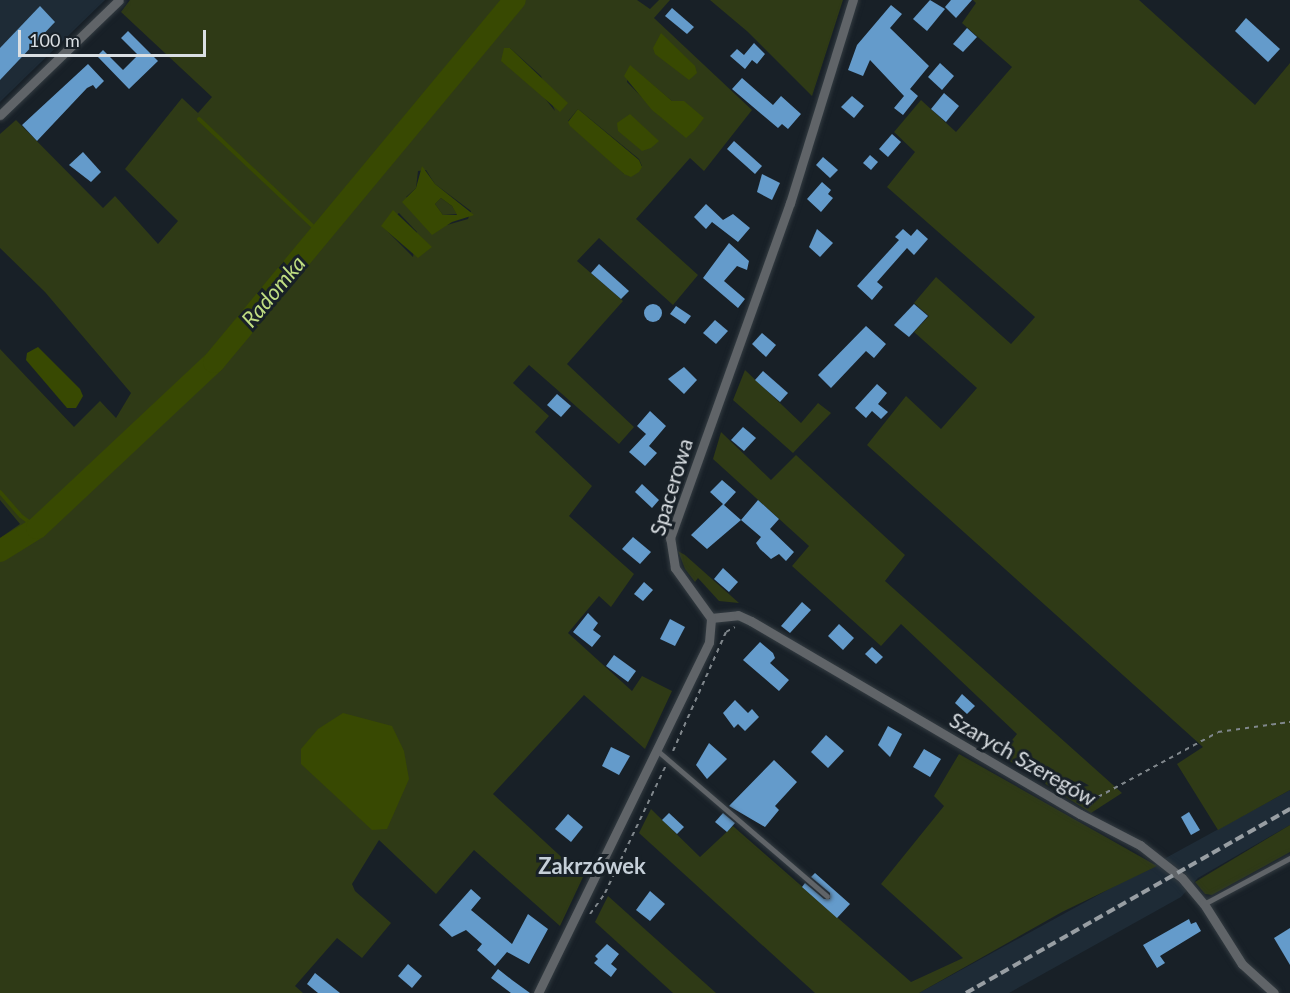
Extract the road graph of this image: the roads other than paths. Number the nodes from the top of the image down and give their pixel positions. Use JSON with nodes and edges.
{"nodes":[{"id":1,"x":119,"y":0,"type":"edge"},
{"id":2,"x":854,"y":0,"type":"edge"},
{"id":3,"x":0,"y":115,"type":"edge"},
{"id":4,"x":711,"y":618,"type":"junction"},
{"id":5,"x":658,"y":751,"type":"junction"},
{"id":6,"x":1290,"y":858,"type":"edge"},
{"id":7,"x":827,"y":896,"type":"dead end"},
{"id":8,"x":1204,"y":904,"type":"junction"},
{"id":9,"x":538,"y":993,"type":"edge"},
{"id":10,"x":1274,"y":993,"type":"edge"}],
"edges":[{"from":1,"to":3,"type":"street"},
{"from":2,"to":4,"type":"street","name":"Spacerowa"},
{"from":4,"to":5,"type":"street"},
{"from":4,"to":8,"type":"street","name":"Szarych Szeregów"},
{"from":5,"to":7,"type":"lane"},
{"from":5,"to":9,"type":"street"},
{"from":6,"to":8,"type":"lane"},
{"from":8,"to":10,"type":"street","name":"Szarych Szeregów"}]}
